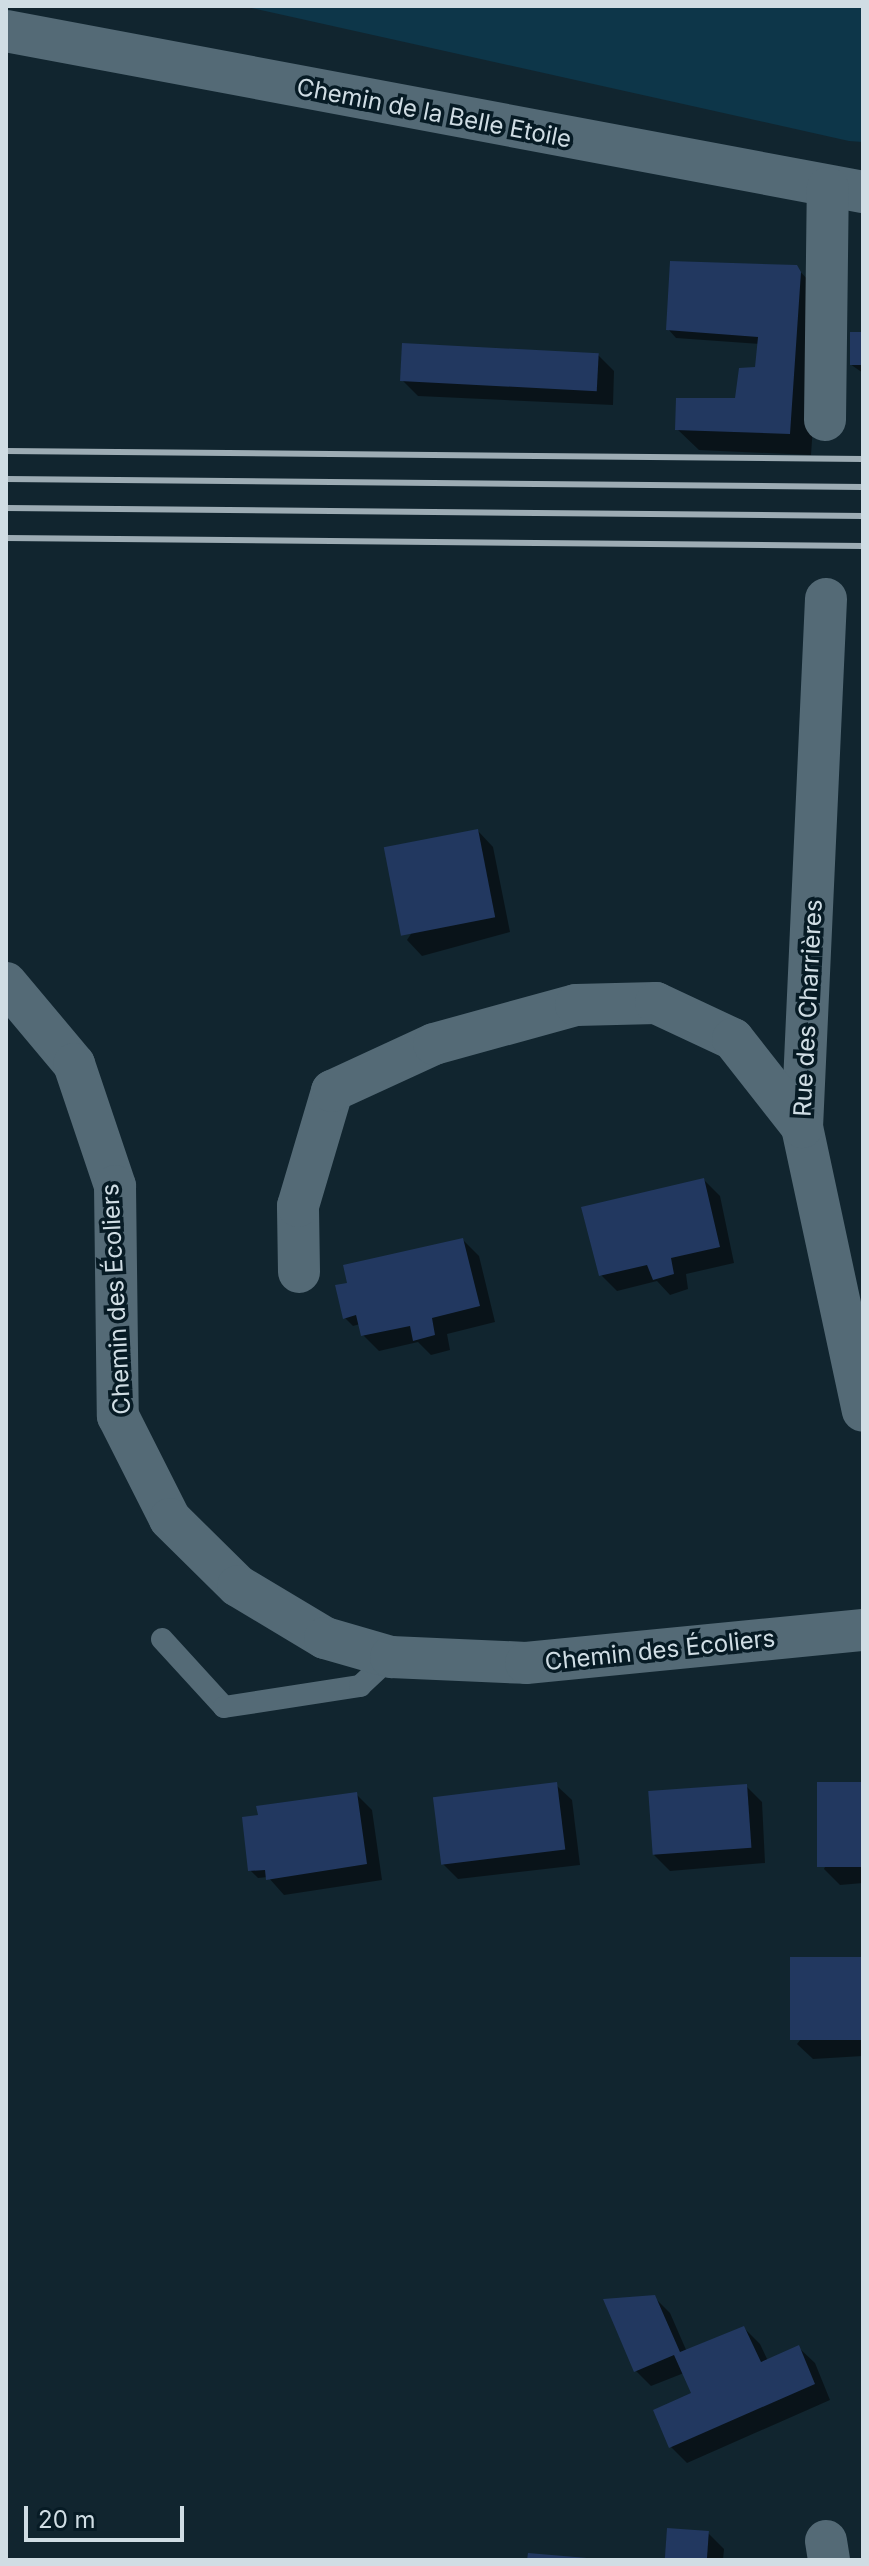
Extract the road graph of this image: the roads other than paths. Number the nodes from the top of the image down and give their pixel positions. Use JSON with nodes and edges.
{"nodes":[{"id":1,"x":6,"y":31,"type":"edge"},
{"id":2,"x":846,"y":190,"type":"edge"},
{"id":3,"x":825,"y":420,"type":"dead end"},
{"id":4,"x":826,"y":599,"type":"dead end"},
{"id":5,"x":6,"y":983,"type":"edge"},
{"id":6,"x":802,"y":1127,"type":"junction"},
{"id":7,"x":299,"y":1272,"type":"dead end"},
{"id":8,"x":863,"y":1411,"type":"edge"},
{"id":9,"x":863,"y":1630,"type":"edge"},
{"id":10,"x":162,"y":1639,"type":"dead end"},
{"id":11,"x":391,"y":1657,"type":"junction"}],
"edges":[{"from":1,"to":2,"type":"street","name":"Chemin de la Belle Etoile"},
{"from":2,"to":3,"type":"street"},
{"from":4,"to":6,"type":"street","name":"Rue des Charrières"},
{"from":5,"to":11,"type":"street","name":"Chemin des Écoliers"},
{"from":6,"to":7,"type":"street"},
{"from":6,"to":8,"type":"street","name":"Rue des Charrières"},
{"from":9,"to":11,"type":"street","name":"Chemin des Écoliers"},
{"from":10,"to":11,"type":"lane"}]}
